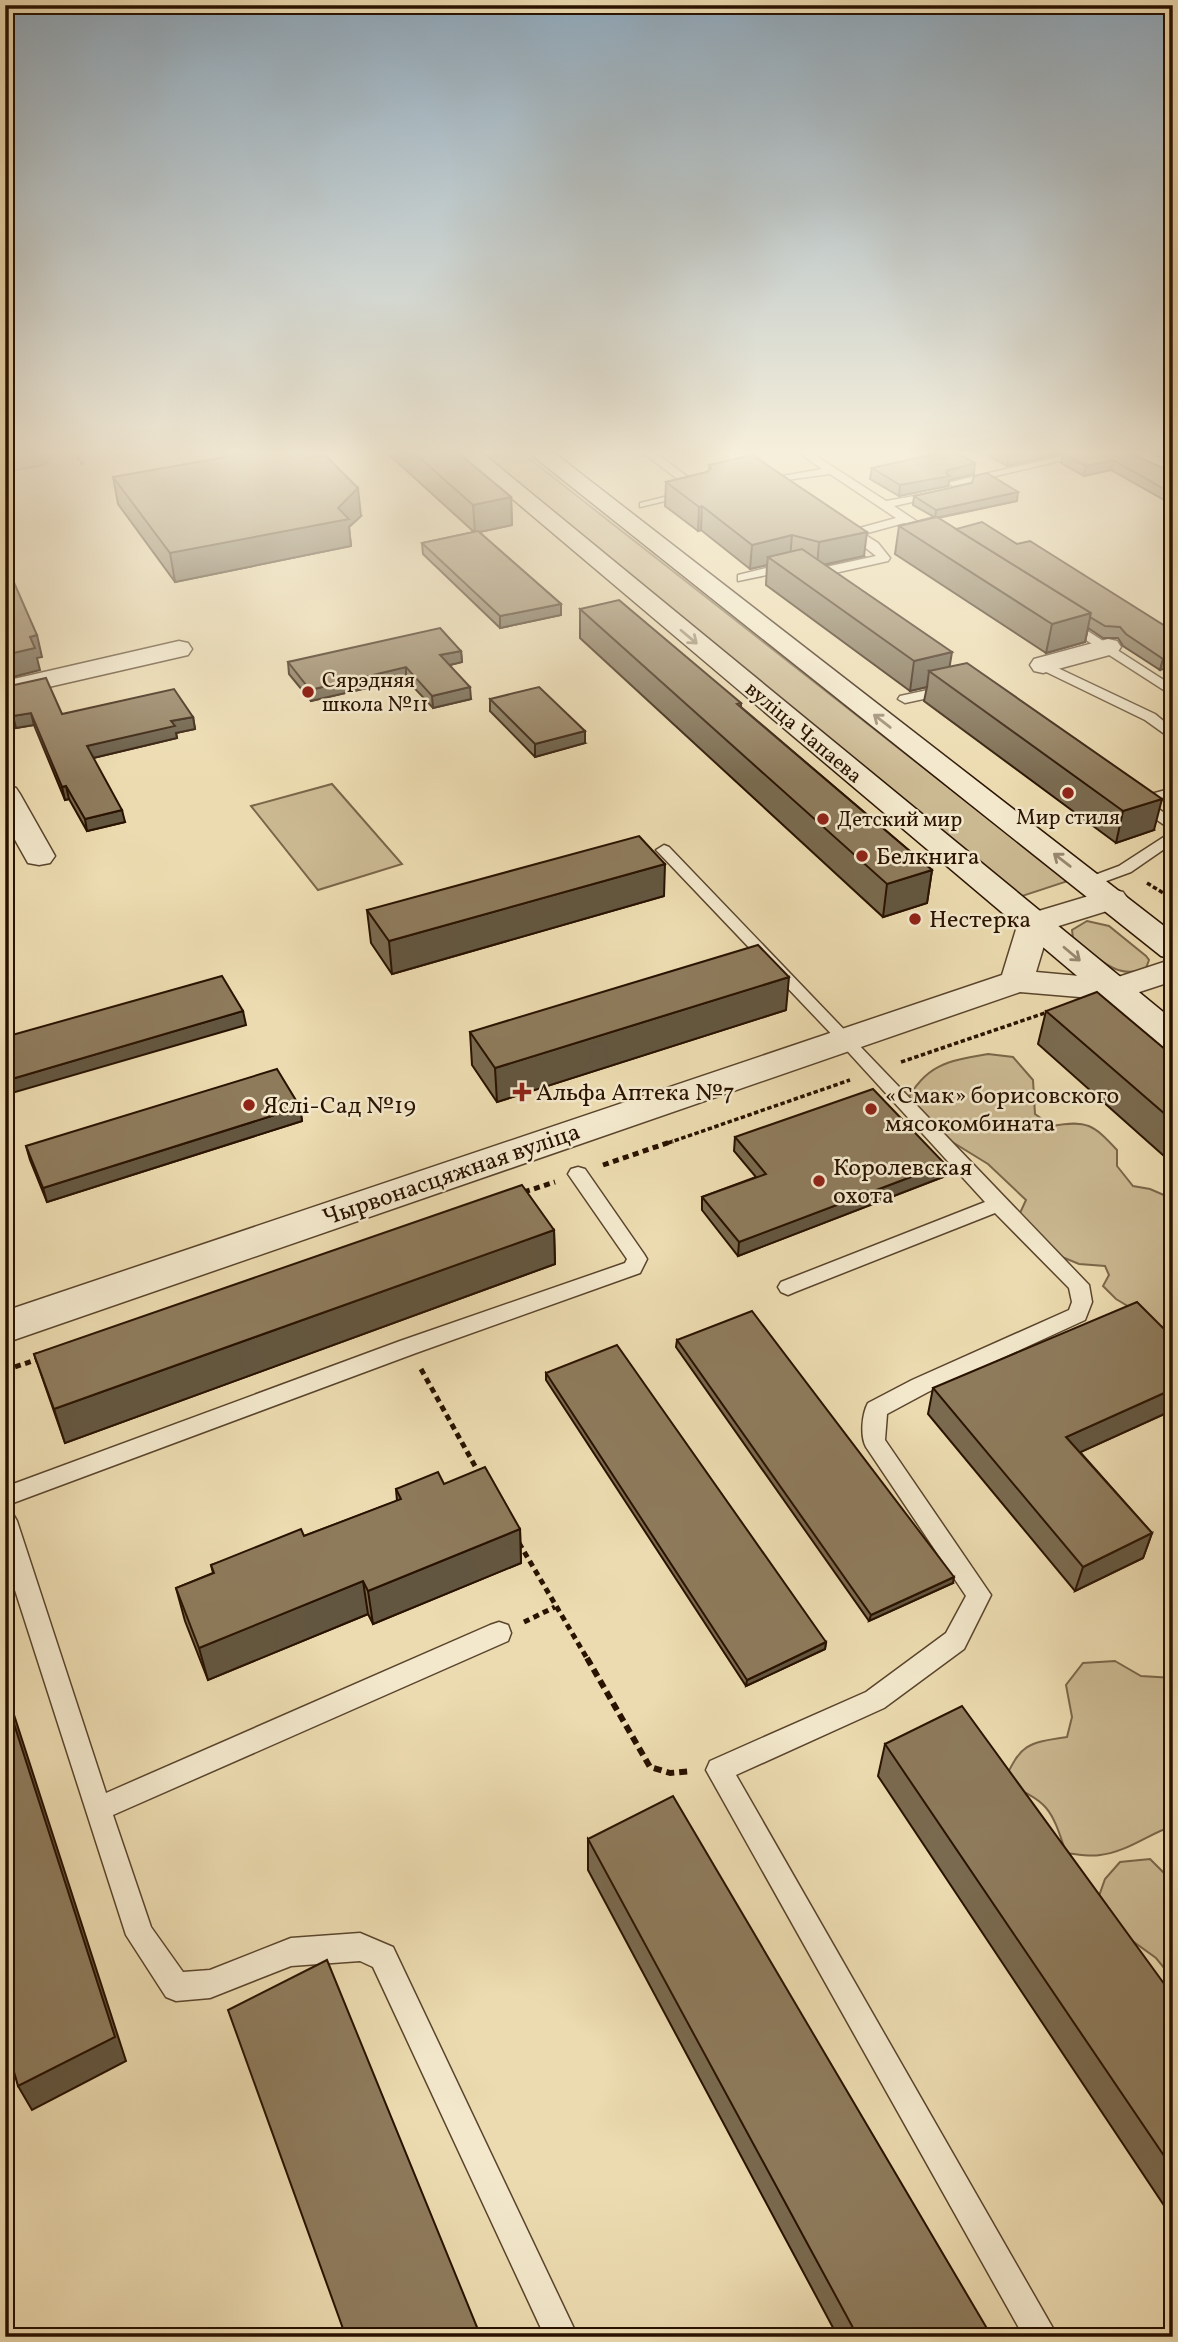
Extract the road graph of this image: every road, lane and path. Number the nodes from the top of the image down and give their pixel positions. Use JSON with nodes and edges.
{"nodes":[{"id":1,"x":599,"y":561,"type":"edge"},
{"id":2,"x":679,"y":561,"type":"edge"},
{"id":3,"x":873,"y":561,"type":"edge"},
{"id":4,"x":743,"y":578,"type":"dead end"},
{"id":5,"x":1051,"y":612,"type":"edge"},
{"id":6,"x":1108,"y":648,"type":"junction"},
{"id":7,"x":179,"y":649,"type":"dead end"},
{"id":8,"x":1043,"y":665,"type":"joint"},
{"id":9,"x":971,"y":684,"type":"edge"},
{"id":10,"x":5,"y":689,"type":"edge"},
{"id":11,"x":1173,"y":692,"type":"edge"},
{"id":12,"x":905,"y":699,"type":"edge"},
{"id":13,"x":1173,"y":736,"type":"edge"},
{"id":14,"x":1173,"y":792,"type":"edge"},
{"id":15,"x":5,"y":794,"type":"edge"},
{"id":16,"x":1173,"y":826,"type":"edge"},
{"id":17,"x":1169,"y":843,"type":"edge"},
{"id":18,"x":664,"y":850,"type":"dead end"},
{"id":19,"x":39,"y":856,"type":"dead end"},
{"id":20,"x":1101,"y":890,"type":"junction"},
{"id":21,"x":1034,"y":923,"type":"junction"},
{"id":22,"x":1173,"y":949,"type":"edge"},
{"id":23,"x":1173,"y":969,"type":"edge"},
{"id":24,"x":1017,"y":981,"type":"junction"},
{"id":25,"x":1115,"y":990,"type":"junction"},
{"id":26,"x":1056,"y":1009,"type":"edge"},
{"id":27,"x":1173,"y":1038,"type":"edge"},
{"id":28,"x":846,"y":1039,"type":"junction"},
{"id":29,"x":875,"y":1071,"type":"junction"},
{"id":30,"x":578,"y":1174,"type":"junction"},
{"id":31,"x":513,"y":1196,"type":"edge"},
{"id":32,"x":998,"y":1204,"type":"junction"},
{"id":33,"x":788,"y":1287,"type":"dead end"},
{"id":34,"x":5,"y":1327,"type":"edge"},
{"id":35,"x":408,"y":1347,"type":"junction"},
{"id":36,"x":44,"y":1357,"type":"edge"},
{"id":37,"x":5,"y":1370,"type":"edge"},
{"id":38,"x":481,"y":1477,"type":"edge"},
{"id":39,"x":5,"y":1497,"type":"edge"},
{"id":40,"x":5,"y":1521,"type":"edge"},
{"id":41,"x":515,"y":1536,"type":"edge"},
{"id":42,"x":499,"y":1633,"type":"dead end"},
{"id":43,"x":719,"y":1770,"type":"junction"},
{"id":44,"x":98,"y":1808,"type":"junction"},
{"id":45,"x":562,"y":2337,"type":"edge"},
{"id":46,"x":1042,"y":2337,"type":"edge"}],
"edges":[{"from":1,"to":21,"type":"main road","name":"вуліца Чапаева","one_way":true},
{"from":20,"to":2,"type":"main road","one_way":true},
{"from":3,"to":4,"type":"lane"},
{"from":5,"to":6,"type":"lane"},
{"from":6,"to":8,"type":"main road"},
{"from":6,"to":11,"type":"lane"},
{"from":7,"to":10,"type":"main road"},
{"from":8,"to":13,"type":"lane"},
{"from":9,"to":12,"type":"lane"},
{"from":14,"to":16,"type":"lane"},
{"from":15,"to":19,"type":"main road"},
{"from":17,"to":20,"type":"lane"},
{"from":18,"to":28,"type":"lane"},
{"from":20,"to":21,"type":"main road"},
{"from":20,"to":22,"type":"main road"},
{"from":21,"to":24,"type":"main road"},
{"from":21,"to":25,"type":"main road","name":"вуліца Чапаева","one_way":true},
{"from":23,"to":25,"type":"main road"},
{"from":24,"to":25,"type":"main road"},
{"from":24,"to":28,"type":"main road","name":"Чырвонасцяжная вуліца"},
{"from":25,"to":27,"type":"main road","name":"вуліца Чапаева"},
{"from":26,"to":29,"type":"path"},
{"from":28,"to":29,"type":"lane"},
{"from":28,"to":34,"type":"main road","name":"Чырвонасцяжная вуліца"},
{"from":29,"to":30,"type":"path"},
{"from":29,"to":32,"type":"lane"},
{"from":30,"to":31,"type":"path"},
{"from":30,"to":35,"type":"lane"},
{"from":32,"to":33,"type":"lane"},
{"from":32,"to":43,"type":"lane"},
{"from":35,"to":38,"type":"path"},
{"from":35,"to":39,"type":"lane"},
{"from":36,"to":37,"type":"path"},
{"from":40,"to":44,"type":"lane"},
{"from":41,"to":43,"type":"path"},
{"from":42,"to":44,"type":"lane"},
{"from":43,"to":46,"type":"lane"},
{"from":44,"to":45,"type":"lane"}]}
